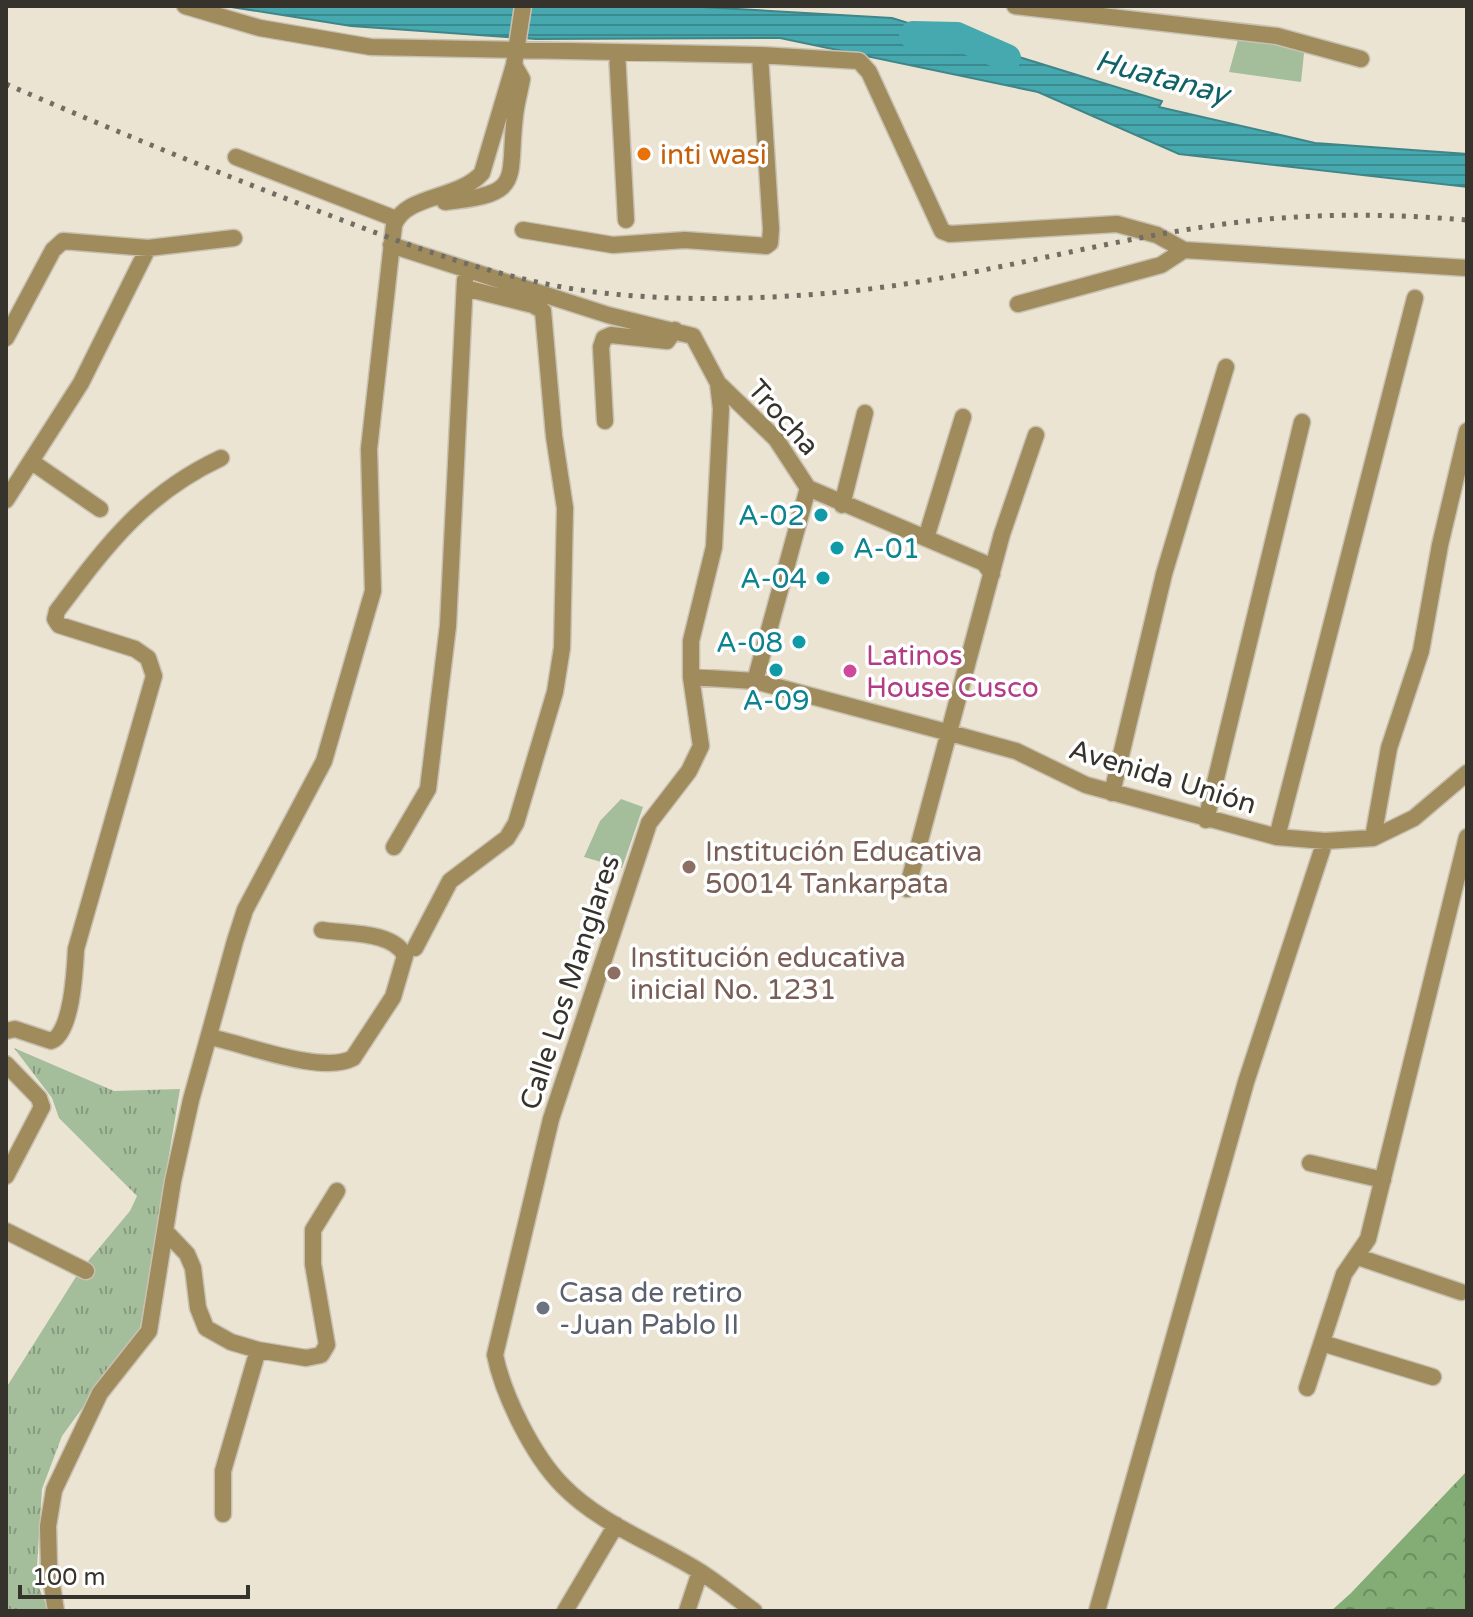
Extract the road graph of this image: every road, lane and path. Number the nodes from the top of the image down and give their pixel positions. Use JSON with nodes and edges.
{"nodes":[{"id":1,"x":185,"y":6,"type":"edge"},
{"id":2,"x":523,"y":6,"type":"edge"},
{"id":3,"x":1015,"y":6,"type":"edge"},
{"id":4,"x":617,"y":52,"type":"junction"},
{"id":5,"x":515,"y":53,"type":"junction"},
{"id":6,"x":760,"y":55,"type":"junction"},
{"id":7,"x":1361,"y":59,"type":"dead end"},
{"id":8,"x":236,"y":157,"type":"dead end"},
{"id":9,"x":402,"y":213,"type":"junction"},
{"id":10,"x":626,"y":220,"type":"dead end"},
{"id":11,"x":523,"y":230,"type":"dead end"},
{"id":12,"x":234,"y":238,"type":"dead end"},
{"id":13,"x":391,"y":245,"type":"junction"},
{"id":14,"x":148,"y":248,"type":"junction"},
{"id":15,"x":1184,"y":250,"type":"junction"},
{"id":16,"x":1467,"y":268,"type":"edge"},
{"id":17,"x":466,"y":270,"type":"junction"},
{"id":18,"x":465,"y":288,"type":"junction"},
{"id":19,"x":1415,"y":298,"type":"dead end"},
{"id":20,"x":1018,"y":304,"type":"dead end"},
{"id":21,"x":13,"y":310,"type":"edge"},
{"id":22,"x":675,"y":330,"type":"junction"},
{"id":23,"x":6,"y":338,"type":"edge"},
{"id":24,"x":1226,"y":367,"type":"dead end"},
{"id":25,"x":718,"y":383,"type":"junction"},
{"id":26,"x":865,"y":413,"type":"dead end"},
{"id":27,"x":963,"y":417,"type":"dead end"},
{"id":28,"x":605,"y":421,"type":"dead end"},
{"id":29,"x":1302,"y":422,"type":"dead end"},
{"id":30,"x":1467,"y":431,"type":"edge"},
{"id":31,"x":1036,"y":435,"type":"dead end"},
{"id":32,"x":221,"y":458,"type":"dead end"},
{"id":33,"x":32,"y":462,"type":"junction"},
{"id":34,"x":808,"y":488,"type":"junction"},
{"id":35,"x":6,"y":500,"type":"edge"},
{"id":36,"x":842,"y":505,"type":"junction"},
{"id":37,"x":100,"y":509,"type":"dead end"},
{"id":38,"x":926,"y":538,"type":"junction"},
{"id":39,"x":992,"y":574,"type":"junction"},
{"id":40,"x":691,"y":677,"type":"junction"},
{"id":41,"x":755,"y":681,"type":"junction"},
{"id":42,"x":950,"y":733,"type":"junction"},
{"id":43,"x":1467,"y":773,"type":"edge"},
{"id":44,"x":1112,"y":793,"type":"junction"},
{"id":45,"x":1206,"y":820,"type":"junction"},
{"id":46,"x":1277,"y":837,"type":"junction"},
{"id":47,"x":1467,"y":837,"type":"edge"},
{"id":48,"x":1373,"y":838,"type":"junction"},
{"id":49,"x":1325,"y":841,"type":"junction"},
{"id":50,"x":394,"y":847,"type":"dead end"},
{"id":51,"x":907,"y":889,"type":"dead end"},
{"id":52,"x":322,"y":930,"type":"dead end"},
{"id":53,"x":415,"y":948,"type":"dead end"},
{"id":54,"x":6,"y":1031,"type":"edge"},
{"id":55,"x":210,"y":1037,"type":"junction"},
{"id":56,"x":6,"y":1064,"type":"edge"},
{"id":57,"x":1310,"y":1163,"type":"dead end"},
{"id":58,"x":6,"y":1176,"type":"edge"},
{"id":59,"x":1383,"y":1180,"type":"junction"},
{"id":60,"x":337,"y":1191,"type":"dead end"},
{"id":61,"x":6,"y":1231,"type":"edge"},
{"id":62,"x":167,"y":1233,"type":"junction"},
{"id":63,"x":1358,"y":1257,"type":"junction"},
{"id":64,"x":86,"y":1271,"type":"dead end"},
{"id":65,"x":1461,"y":1292,"type":"dead end"},
{"id":66,"x":1322,"y":1343,"type":"junction"},
{"id":67,"x":258,"y":1350,"type":"junction"},
{"id":68,"x":1433,"y":1377,"type":"dead end"},
{"id":69,"x":1307,"y":1388,"type":"dead end"},
{"id":70,"x":223,"y":1514,"type":"dead end"},
{"id":71,"x":616,"y":1525,"type":"junction"},
{"id":72,"x":700,"y":1572,"type":"junction"},
{"id":73,"x":56,"y":1611,"type":"edge"},
{"id":74,"x":565,"y":1611,"type":"edge"},
{"id":75,"x":687,"y":1611,"type":"edge"},
{"id":76,"x":754,"y":1611,"type":"edge"},
{"id":77,"x":1097,"y":1611,"type":"edge"}],
"edges":[{"from":1,"to":5,"type":"street"},
{"from":2,"to":5,"type":"street"},
{"from":3,"to":7,"type":"street"},
{"from":4,"to":5,"type":"street"},
{"from":4,"to":6,"type":"street"},
{"from":4,"to":10,"type":"street"},
{"from":5,"to":9,"type":"street"},
{"from":5,"to":9,"type":"street"},
{"from":6,"to":11,"type":"street"},
{"from":6,"to":15,"type":"street"},
{"from":8,"to":9,"type":"street"},
{"from":9,"to":13,"type":"street"},
{"from":12,"to":14,"type":"street"},
{"from":13,"to":17,"type":"street"},
{"from":13,"to":55,"type":"street"},
{"from":14,"to":21,"type":"street"},
{"from":14,"to":33,"type":"street"},
{"from":15,"to":16,"type":"street"},
{"from":15,"to":20,"type":"street"},
{"from":17,"to":18,"type":"street"},
{"from":17,"to":22,"type":"street"},
{"from":18,"to":50,"type":"street"},
{"from":18,"to":53,"type":"street"},
{"from":19,"to":46,"type":"street"},
{"from":21,"to":23,"type":"street"},
{"from":22,"to":25,"type":"street","name":"Calle Los Manglares"},
{"from":22,"to":28,"type":"street"},
{"from":24,"to":44,"type":"street"},
{"from":25,"to":34,"type":"street","name":"Trocha"},
{"from":25,"to":40,"type":"street","name":"Calle Los Manglares"},
{"from":26,"to":36,"type":"street"},
{"from":27,"to":38,"type":"street"},
{"from":29,"to":45,"type":"street"},
{"from":30,"to":48,"type":"street"},
{"from":31,"to":39,"type":"street"},
{"from":32,"to":54,"type":"street"},
{"from":33,"to":35,"type":"street"},
{"from":33,"to":37,"type":"street"},
{"from":34,"to":36,"type":"street"},
{"from":34,"to":41,"type":"street"},
{"from":36,"to":38,"type":"street"},
{"from":38,"to":39,"type":"street"},
{"from":39,"to":42,"type":"street"},
{"from":40,"to":41,"type":"street","name":"Avenida Unión"},
{"from":40,"to":71,"type":"street","name":"Calle Los Manglares"},
{"from":41,"to":42,"type":"street","name":"Avenida Unión"},
{"from":42,"to":44,"type":"street","name":"Avenida Unión"},
{"from":42,"to":51,"type":"street"},
{"from":43,"to":48,"type":"street","name":"Avenida Unión"},
{"from":44,"to":45,"type":"street","name":"Avenida Unión"},
{"from":45,"to":46,"type":"street","name":"Avenida Unión"},
{"from":46,"to":49,"type":"street","name":"Avenida Unión"},
{"from":47,"to":59,"type":"street"},
{"from":48,"to":49,"type":"street","name":"Avenida Unión"},
{"from":49,"to":77,"type":"street"},
{"from":52,"to":55,"type":"street"},
{"from":55,"to":62,"type":"street"},
{"from":56,"to":58,"type":"street"},
{"from":57,"to":59,"type":"street"},
{"from":59,"to":63,"type":"street"},
{"from":60,"to":67,"type":"street"},
{"from":61,"to":64,"type":"street"},
{"from":62,"to":67,"type":"street"},
{"from":62,"to":73,"type":"street"},
{"from":63,"to":65,"type":"street"},
{"from":63,"to":66,"type":"street"},
{"from":66,"to":68,"type":"street"},
{"from":66,"to":69,"type":"street"},
{"from":67,"to":70,"type":"street"},
{"from":71,"to":72,"type":"street","name":"Calle Los Manglares"},
{"from":71,"to":74,"type":"street"},
{"from":72,"to":75,"type":"street"},
{"from":72,"to":76,"type":"street","name":"Calle Los Manglares"}]}
